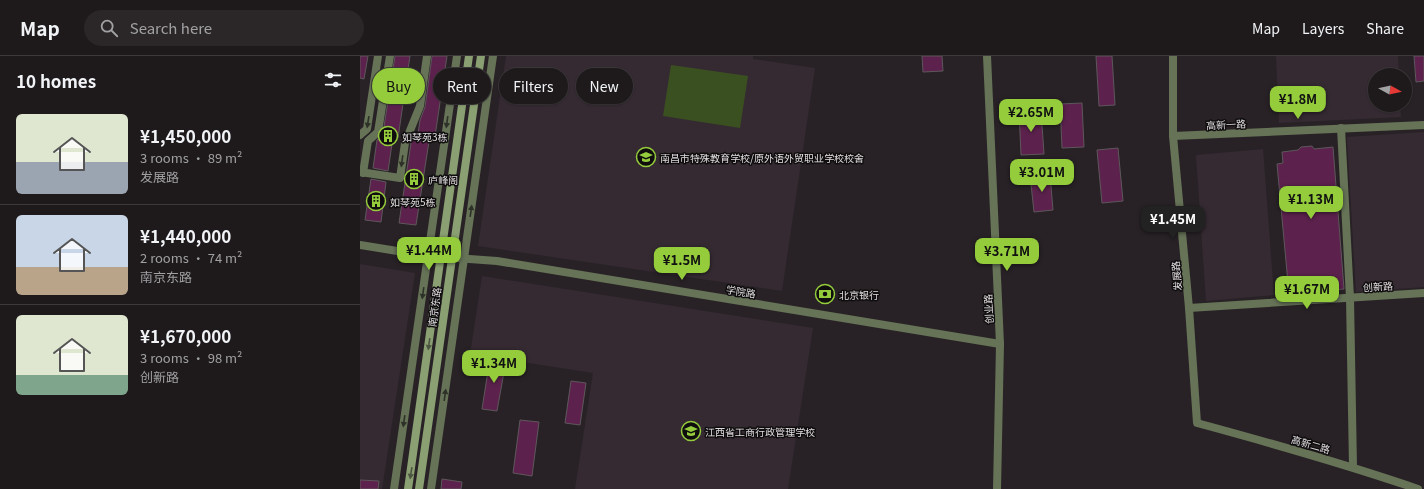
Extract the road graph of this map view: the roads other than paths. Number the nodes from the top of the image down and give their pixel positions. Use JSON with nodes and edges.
{"nodes":[{"id":1,"x":378,"y":56,"type":"edge"},
{"id":2,"x":390,"y":56,"type":"edge"},
{"id":3,"x":427,"y":56,"type":"edge"},
{"id":4,"x":457,"y":56,"type":"edge"},
{"id":5,"x":469,"y":56,"type":"edge"},
{"id":6,"x":481,"y":56,"type":"edge"},
{"id":7,"x":493,"y":56,"type":"edge"},
{"id":8,"x":986,"y":56,"type":"edge"},
{"id":9,"x":1173,"y":56,"type":"edge"},
{"id":10,"x":1424,"y":125,"type":"edge"},
{"id":11,"x":1341,"y":128,"type":"junction"},
{"id":12,"x":360,"y":135,"type":"edge"},
{"id":13,"x":1173,"y":136,"type":"junction"},
{"id":14,"x":362,"y":173,"type":"edge"},
{"id":15,"x":360,"y":245,"type":"edge"},
{"id":16,"x":428,"y":256,"type":"junction"},
{"id":17,"x":441,"y":257,"type":"junction"},
{"id":18,"x":452,"y":258,"type":"junction"},
{"id":19,"x":464,"y":259,"type":"junction"},
{"id":20,"x":1424,"y":293,"type":"edge"},
{"id":21,"x":1350,"y":298,"type":"junction"},
{"id":22,"x":1189,"y":308,"type":"junction"},
{"id":23,"x":1000,"y":344,"type":"junction"},
{"id":24,"x":1197,"y":423,"type":"joint"},
{"id":25,"x":1353,"y":467,"type":"junction"},
{"id":26,"x":394,"y":489,"type":"edge"},
{"id":27,"x":408,"y":489,"type":"edge"},
{"id":28,"x":419,"y":489,"type":"edge"},
{"id":29,"x":431,"y":489,"type":"edge"},
{"id":30,"x":997,"y":489,"type":"edge"},
{"id":31,"x":1418,"y":489,"type":"edge"}],
"edges":[{"from":1,"to":12,"type":"street","one_way":true},
{"from":2,"to":14,"type":"street"},
{"from":3,"to":14,"type":"street","one_way":true},
{"from":4,"to":16,"type":"street","one_way":true},
{"from":5,"to":17,"type":"main road","name":"南京东路"},
{"from":6,"to":18,"type":"main road","name":"南京东路"},
{"from":19,"to":7,"type":"street","one_way":true},
{"from":8,"to":23,"type":"street","name":"创业路"},
{"from":9,"to":13,"type":"street","name":"发展路"},
{"from":10,"to":11,"type":"street","name":"高新一路"},
{"from":11,"to":13,"type":"street","name":"高新一路"},
{"from":11,"to":21,"type":"street"},
{"from":13,"to":22,"type":"street","name":"发展路"},
{"from":15,"to":16,"type":"street","name":"学院路"},
{"from":16,"to":17,"type":"street","name":"学院路"},
{"from":16,"to":26,"type":"street","one_way":true},
{"from":17,"to":18,"type":"street","name":"学院路"},
{"from":17,"to":27,"type":"main road","name":"南京东路","one_way":true},
{"from":18,"to":19,"type":"street","name":"学院路"},
{"from":18,"to":28,"type":"main road","name":"南京东路"},
{"from":19,"to":23,"type":"street","name":"学院路"},
{"from":29,"to":19,"type":"street","one_way":true},
{"from":20,"to":21,"type":"street","name":"创新路"},
{"from":21,"to":22,"type":"street","name":"创新路"},
{"from":21,"to":25,"type":"street"},
{"from":22,"to":24,"type":"street","name":"发展路"},
{"from":23,"to":30,"type":"street","name":"创业路"},
{"from":24,"to":25,"type":"street","name":"高新二路"},
{"from":25,"to":31,"type":"street","name":"高新二路"}]}
